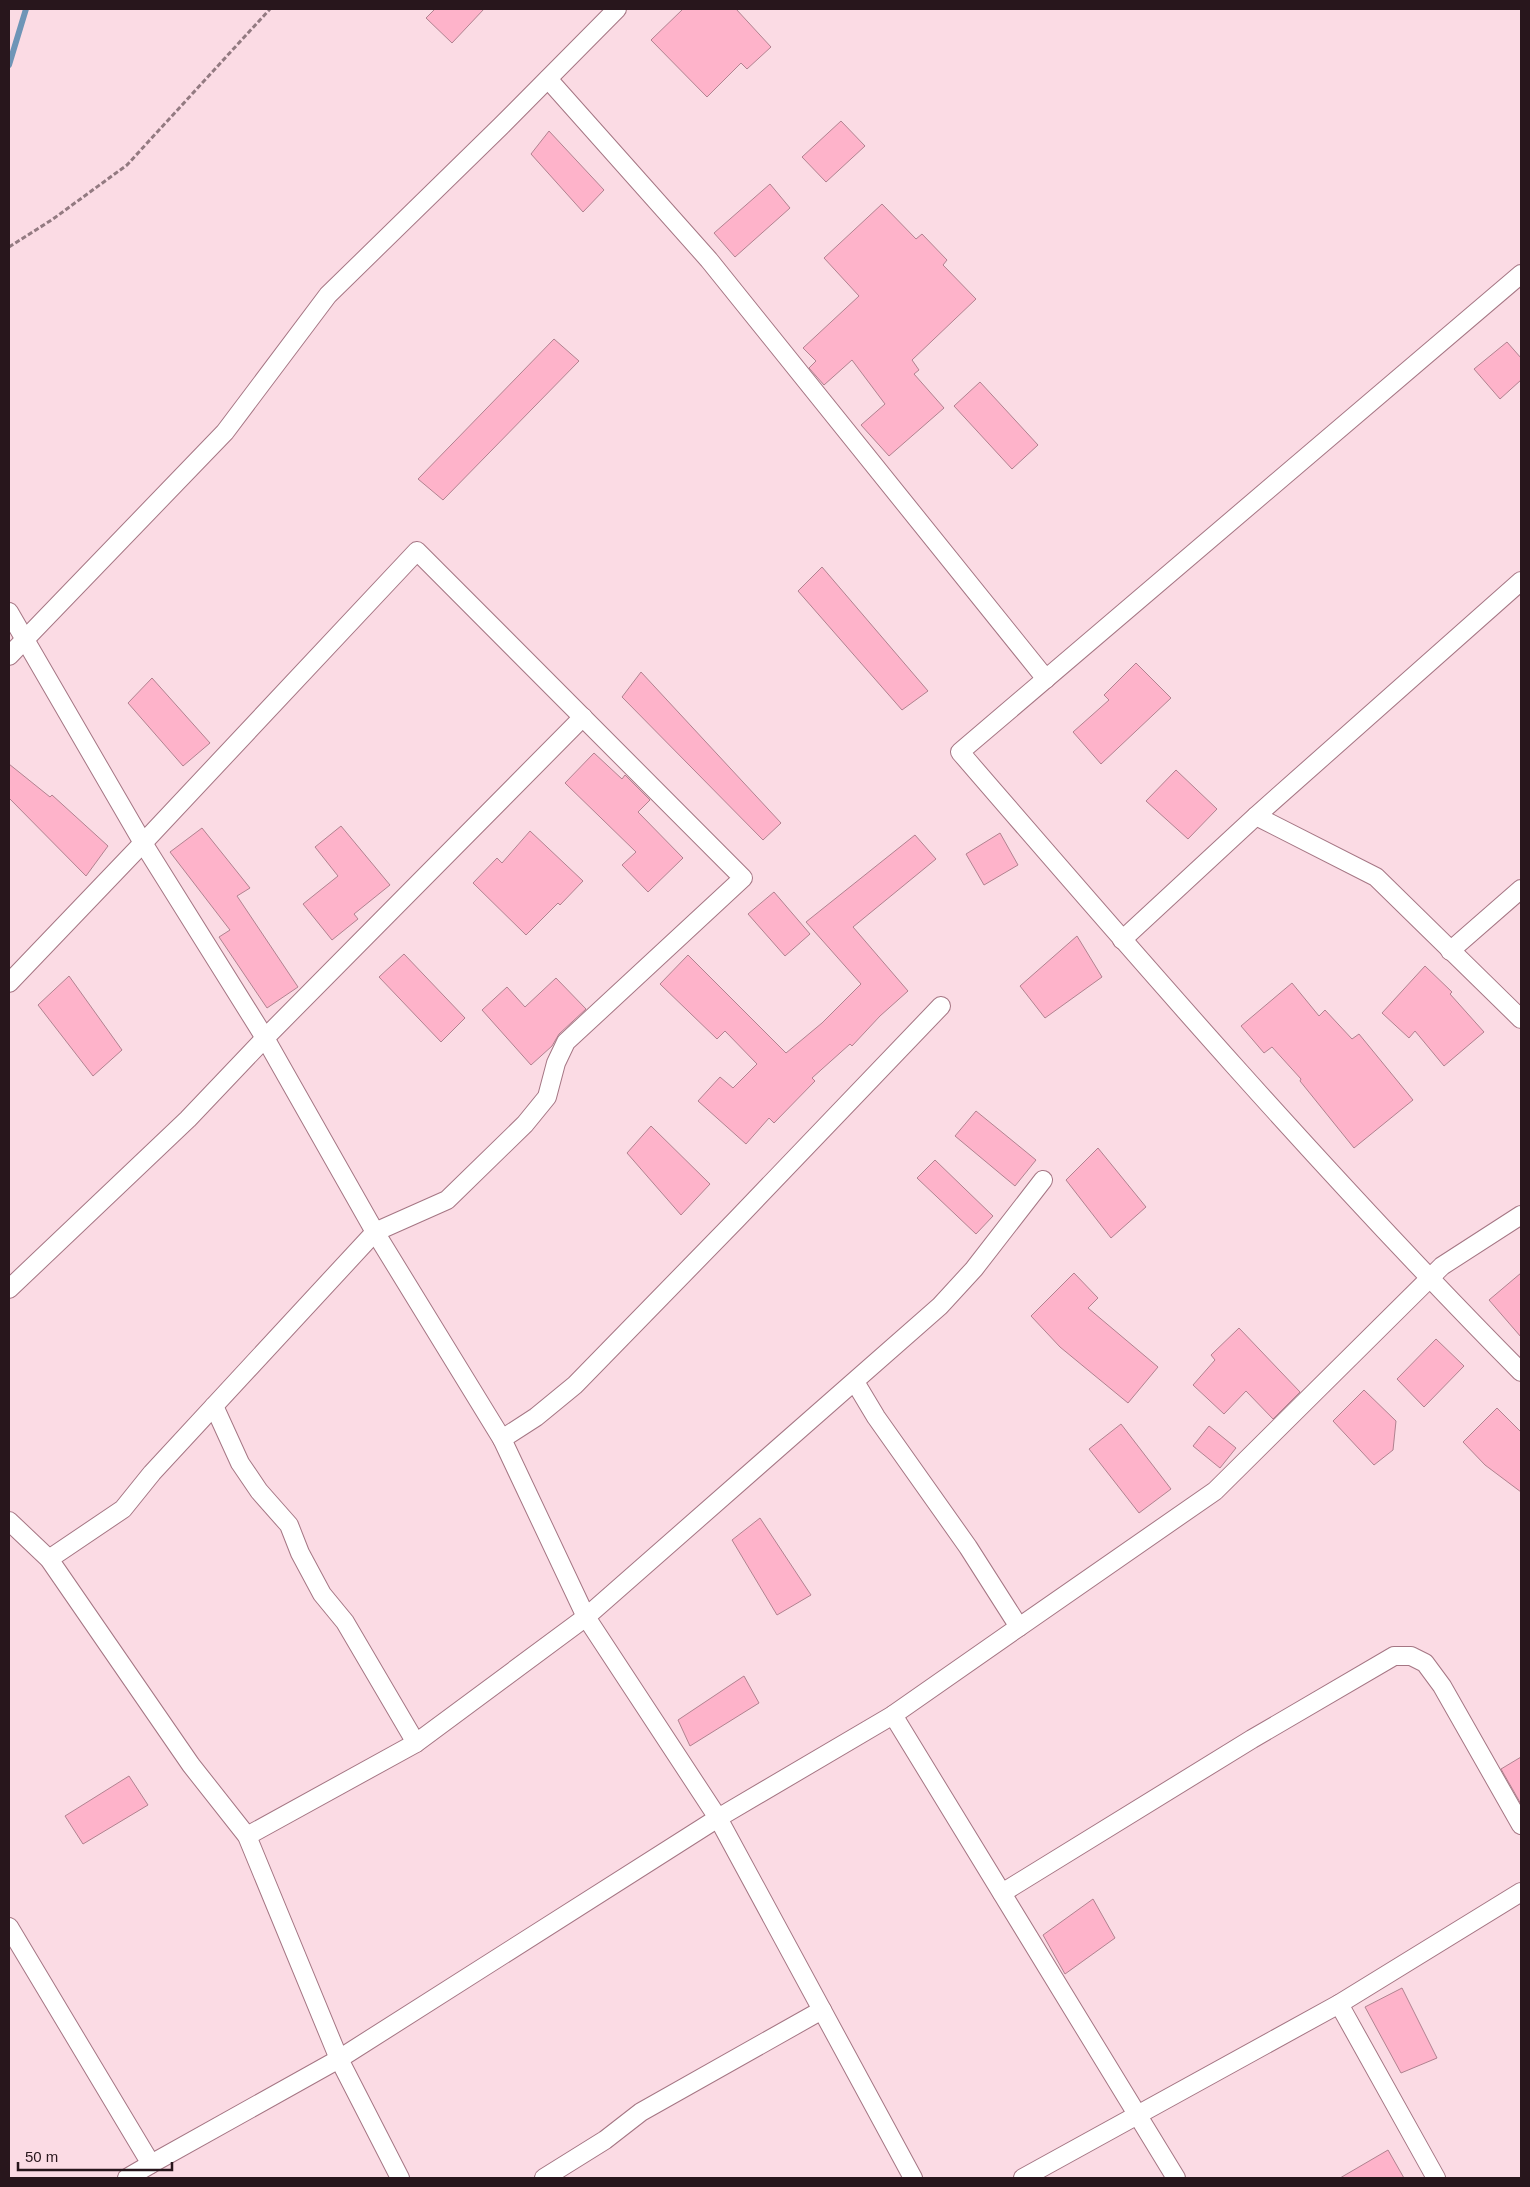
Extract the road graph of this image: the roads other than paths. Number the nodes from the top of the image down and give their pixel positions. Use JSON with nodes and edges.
{"nodes":[{"id":1,"x":617,"y":9,"type":"edge"},
{"id":2,"x":548,"y":79,"type":"junction"},
{"id":3,"x":1521,"y":274,"type":"edge"},
{"id":4,"x":1521,"y":581,"type":"edge"},
{"id":5,"x":9,"y":612,"type":"edge"},
{"id":6,"x":25,"y":638,"type":"junction"},
{"id":7,"x":9,"y":656,"type":"edge"},
{"id":8,"x":1046,"y":679,"type":"junction"},
{"id":9,"x":583,"y":717,"type":"junction"},
{"id":10,"x":1256,"y":816,"type":"junction"},
{"id":11,"x":144,"y":843,"type":"junction"},
{"id":12,"x":1521,"y":889,"type":"edge"},
{"id":13,"x":1122,"y":940,"type":"junction"},
{"id":14,"x":1450,"y":951,"type":"junction"},
{"id":15,"x":9,"y":983,"type":"edge"},
{"id":16,"x":941,"y":1006,"type":"dead end"},
{"id":17,"x":1521,"y":1019,"type":"edge"},
{"id":18,"x":265,"y":1038,"type":"junction"},
{"id":19,"x":1043,"y":1180,"type":"dead end"},
{"id":20,"x":1521,"y":1215,"type":"edge"},
{"id":21,"x":374,"y":1232,"type":"junction"},
{"id":22,"x":1429,"y":1279,"type":"junction"},
{"id":23,"x":9,"y":1290,"type":"edge"},
{"id":24,"x":1521,"y":1372,"type":"edge"},
{"id":25,"x":855,"y":1382,"type":"junction"},
{"id":26,"x":214,"y":1406,"type":"junction"},
{"id":27,"x":502,"y":1439,"type":"junction"},
{"id":28,"x":9,"y":1521,"type":"edge"},
{"id":29,"x":49,"y":1559,"type":"junction"},
{"id":30,"x":586,"y":1617,"type":"junction"},
{"id":31,"x":1019,"y":1627,"type":"junction"},
{"id":32,"x":893,"y":1715,"type":"junction"},
{"id":33,"x":416,"y":1743,"type":"junction"},
{"id":34,"x":718,"y":1818,"type":"junction"},
{"id":35,"x":1521,"y":1825,"type":"edge"},
{"id":36,"x":247,"y":1836,"type":"junction"},
{"id":37,"x":1521,"y":1892,"type":"edge"},
{"id":38,"x":1002,"y":1893,"type":"junction"},
{"id":39,"x":9,"y":1926,"type":"edge"},
{"id":40,"x":1339,"y":2004,"type":"junction"},
{"id":41,"x":822,"y":2010,"type":"junction"},
{"id":42,"x":340,"y":2059,"type":"junction"},
{"id":43,"x":1139,"y":2115,"type":"junction"},
{"id":44,"x":151,"y":2164,"type":"junction"},
{"id":45,"x":128,"y":2178,"type":"edge"},
{"id":46,"x":400,"y":2178,"type":"edge"},
{"id":47,"x":544,"y":2178,"type":"edge"},
{"id":48,"x":913,"y":2178,"type":"edge"},
{"id":49,"x":1023,"y":2178,"type":"edge"},
{"id":50,"x":1176,"y":2178,"type":"edge"},
{"id":51,"x":1436,"y":2178,"type":"edge"}],
"edges":[{"from":1,"to":2,"type":"street"},
{"from":2,"to":6,"type":"street"},
{"from":2,"to":8,"type":"street"},
{"from":3,"to":8,"type":"street"},
{"from":4,"to":10,"type":"street"},
{"from":5,"to":6,"type":"street"},
{"from":6,"to":7,"type":"street"},
{"from":6,"to":11,"type":"street"},
{"from":8,"to":13,"type":"street"},
{"from":9,"to":11,"type":"street"},
{"from":9,"to":18,"type":"street"},
{"from":9,"to":21,"type":"street"},
{"from":10,"to":13,"type":"street"},
{"from":10,"to":14,"type":"street"},
{"from":11,"to":15,"type":"street"},
{"from":11,"to":18,"type":"street"},
{"from":12,"to":14,"type":"street"},
{"from":13,"to":22,"type":"street"},
{"from":14,"to":17,"type":"street"},
{"from":16,"to":27,"type":"street"},
{"from":18,"to":21,"type":"street"},
{"from":18,"to":23,"type":"street"},
{"from":19,"to":25,"type":"street"},
{"from":20,"to":22,"type":"street"},
{"from":21,"to":26,"type":"street"},
{"from":21,"to":27,"type":"street"},
{"from":22,"to":24,"type":"street"},
{"from":22,"to":31,"type":"street"},
{"from":25,"to":30,"type":"street"},
{"from":25,"to":31,"type":"street"},
{"from":26,"to":29,"type":"street"},
{"from":26,"to":33,"type":"street"},
{"from":27,"to":30,"type":"street"},
{"from":28,"to":29,"type":"street"},
{"from":29,"to":36,"type":"street"},
{"from":30,"to":33,"type":"street"},
{"from":30,"to":34,"type":"street"},
{"from":31,"to":32,"type":"street"},
{"from":32,"to":34,"type":"street"},
{"from":32,"to":38,"type":"street"},
{"from":33,"to":36,"type":"street"},
{"from":34,"to":41,"type":"street"},
{"from":34,"to":42,"type":"street"},
{"from":35,"to":38,"type":"street"},
{"from":36,"to":42,"type":"street"},
{"from":37,"to":40,"type":"street"},
{"from":38,"to":43,"type":"street"},
{"from":39,"to":44,"type":"street"},
{"from":40,"to":43,"type":"street"},
{"from":40,"to":51,"type":"street"},
{"from":41,"to":47,"type":"street"},
{"from":41,"to":48,"type":"street"},
{"from":42,"to":44,"type":"street"},
{"from":42,"to":46,"type":"street"},
{"from":43,"to":49,"type":"street"},
{"from":43,"to":50,"type":"street"},
{"from":44,"to":45,"type":"street"}]}
